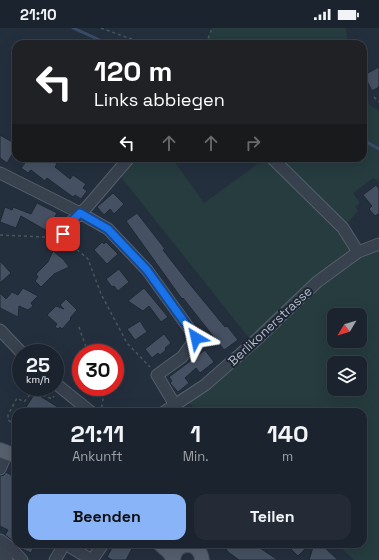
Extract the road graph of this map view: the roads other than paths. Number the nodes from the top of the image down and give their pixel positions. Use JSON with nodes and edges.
{"nodes":[{"id":1,"x":125,"y":162,"type":"edge"},
{"id":2,"x":276,"y":162,"type":"edge"},
{"id":3,"x":0,"y":173,"type":"edge"},
{"id":4,"x":80,"y":213,"type":"junction"},
{"id":5,"x":63,"y":234,"type":"road end"},
{"id":6,"x":379,"y":244,"type":"edge"},
{"id":7,"x":358,"y":252,"type":"junction"},
{"id":8,"x":0,"y":330,"type":"edge"},
{"id":9,"x":13,"y":344,"type":"edge"},
{"id":10,"x":64,"y":391,"type":"edge"},
{"id":11,"x":175,"y":405,"type":"junction"},
{"id":12,"x":86,"y":408,"type":"edge"},
{"id":13,"x":170,"y":408,"type":"edge"},
{"id":14,"x":8,"y":453,"type":"edge"},
{"id":15,"x":0,"y":469,"type":"edge"},
{"id":16,"x":0,"y":540,"type":"edge"},
{"id":17,"x":62,"y":548,"type":"edge"},
{"id":18,"x":71,"y":548,"type":"edge"},
{"id":19,"x":100,"y":548,"type":"edge"},
{"id":20,"x":164,"y":548,"type":"edge"},
{"id":21,"x":180,"y":548,"type":"edge"},
{"id":22,"x":192,"y":548,"type":"edge"},
{"id":23,"x":0,"y":553,"type":"edge"},
{"id":24,"x":173,"y":559,"type":"edge"},
{"id":25,"x":7,"y":560,"type":"edge"},
{"id":26,"x":22,"y":560,"type":"edge"},
{"id":27,"x":55,"y":560,"type":"edge"},
{"id":28,"x":92,"y":560,"type":"edge"},
{"id":29,"x":202,"y":560,"type":"edge"}],
"edges":[{"from":1,"to":4,"type":"street"},
{"from":2,"to":7,"type":"street"},
{"from":3,"to":4,"type":"street"},
{"from":4,"to":5,"type":"street"},
{"from":4,"to":11,"type":"street"},
{"from":6,"to":7,"type":"street","name":"Berlikonerstrasse"},
{"from":7,"to":11,"type":"street","name":"Berlikonerstrasse"},
{"from":8,"to":9,"type":"street"},
{"from":10,"to":12,"type":"street"},
{"from":11,"to":13,"type":"street","name":"Berlikonerstrasse"},
{"from":14,"to":15,"type":"street"},
{"from":16,"to":26,"type":"street"},
{"from":17,"to":27,"type":"street"},
{"from":18,"to":28,"type":"street"},
{"from":19,"to":28,"type":"street"},
{"from":20,"to":24,"type":"main road"},
{"from":21,"to":24,"type":"main road"},
{"from":22,"to":29,"type":"main road"},
{"from":23,"to":25,"type":"street"}]}
